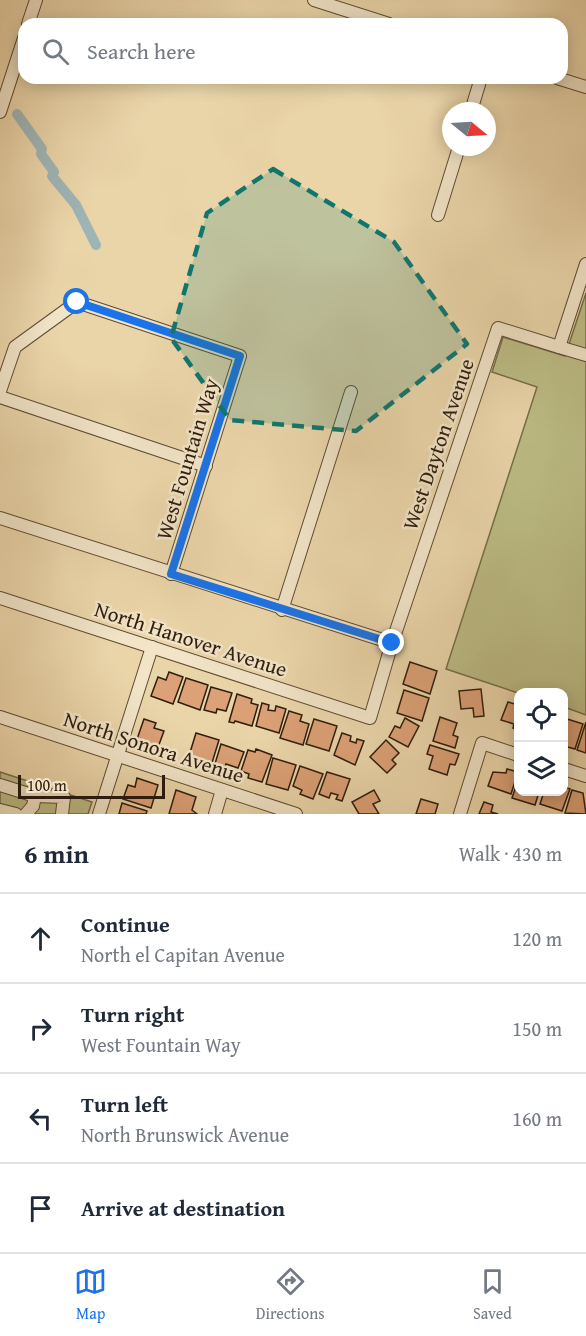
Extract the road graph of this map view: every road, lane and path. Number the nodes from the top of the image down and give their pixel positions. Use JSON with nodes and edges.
{"nodes":[{"id":1,"x":36,"y":0,"type":"edge"},
{"id":2,"x":314,"y":0,"type":"edge"},
{"id":3,"x":30,"y":18,"type":"edge"},
{"id":4,"x":370,"y":18,"type":"edge"},
{"id":5,"x":18,"y":56,"type":"edge"},
{"id":6,"x":568,"y":81,"type":"edge"},
{"id":7,"x":479,"y":84,"type":"edge"},
{"id":8,"x":586,"y":87,"type":"edge"},
{"id":9,"x":474,"y":102,"type":"edge"},
{"id":10,"x":0,"y":112,"type":"edge"},
{"id":11,"x":456,"y":156,"type":"edge"},
{"id":12,"x":438,"y":215,"type":"dead end"},
{"id":13,"x":586,"y":264,"type":"edge"},
{"id":14,"x":559,"y":347,"type":"junction"},
{"id":15,"x":586,"y":355,"type":"edge"},
{"id":16,"x":0,"y":391,"type":"edge"},
{"id":17,"x":351,"y":392,"type":"dead end"},
{"id":18,"x":0,"y":397,"type":"edge"},
{"id":19,"x":206,"y":465,"type":"junction"},
{"id":20,"x":0,"y":518,"type":"edge"},
{"id":21,"x":171,"y":574,"type":"junction"},
{"id":22,"x":0,"y":598,"type":"edge"},
{"id":23,"x":282,"y":609,"type":"junction"},
{"id":24,"x":392,"y":643,"type":"junction"},
{"id":25,"x":152,"y":647,"type":"junction"},
{"id":26,"x":0,"y":717,"type":"edge"},
{"id":27,"x":370,"y":718,"type":"joint"},
{"id":28,"x":514,"y":753,"type":"edge"},
{"id":29,"x":118,"y":756,"type":"junction"},
{"id":30,"x":568,"y":770,"type":"edge"},
{"id":31,"x":586,"y":776,"type":"edge"},
{"id":32,"x":0,"y":785,"type":"edge"},
{"id":33,"x":222,"y":790,"type":"junction"},
{"id":34,"x":35,"y":796,"type":"junction"},
{"id":35,"x":0,"y":810,"type":"edge"},
{"id":36,"x":16,"y":814,"type":"edge"},
{"id":37,"x":26,"y":814,"type":"edge"},
{"id":38,"x":62,"y":814,"type":"edge"},
{"id":39,"x":99,"y":814,"type":"edge"},
{"id":40,"x":214,"y":814,"type":"edge"},
{"id":41,"x":296,"y":814,"type":"edge"},
{"id":42,"x":460,"y":814,"type":"edge"}],
"edges":[{"from":1,"to":3,"type":"street"},
{"from":2,"to":4,"type":"street"},
{"from":5,"to":10,"type":"street"},
{"from":6,"to":8,"type":"street"},
{"from":7,"to":9,"type":"street"},
{"from":11,"to":12,"type":"street"},
{"from":13,"to":14,"type":"street"},
{"from":14,"to":15,"type":"street"},
{"from":14,"to":24,"type":"street","name":"West Dayton Avenue"},
{"from":16,"to":19,"type":"street","name":"West Fountain Way"},
{"from":17,"to":23,"type":"street"},
{"from":18,"to":19,"type":"street"},
{"from":19,"to":21,"type":"street","name":"West Fountain Way"},
{"from":20,"to":21,"type":"street"},
{"from":21,"to":23,"type":"street"},
{"from":22,"to":25,"type":"street","name":"North Hanover Avenue"},
{"from":23,"to":24,"type":"street"},
{"from":24,"to":27,"type":"street","name":"West Dayton Avenue"},
{"from":25,"to":27,"type":"street","name":"North Hanover Avenue"},
{"from":25,"to":29,"type":"street"},
{"from":26,"to":29,"type":"street","name":"North Sonora Avenue"},
{"from":28,"to":42,"type":"street"},
{"from":29,"to":33,"type":"street","name":"North Sonora Avenue"},
{"from":29,"to":39,"type":"street"},
{"from":30,"to":31,"type":"street"},
{"from":32,"to":34,"type":"street"},
{"from":33,"to":40,"type":"street"},
{"from":33,"to":41,"type":"street","name":"North Sonora Avenue"},
{"from":34,"to":37,"type":"street"},
{"from":34,"to":38,"type":"street"},
{"from":35,"to":36,"type":"street"}]}
